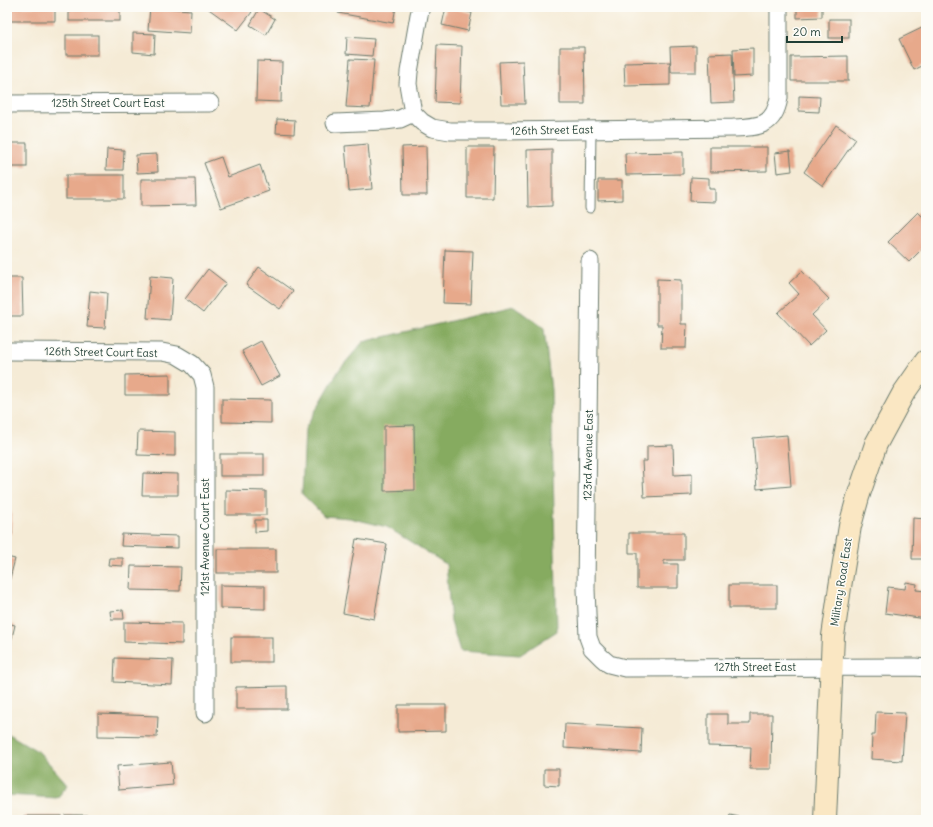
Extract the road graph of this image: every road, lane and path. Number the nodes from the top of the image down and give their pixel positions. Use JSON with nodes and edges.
{"nodes":[{"id":1,"x":421,"y":7,"type":"edge"},
{"id":2,"x":779,"y":7,"type":"edge"},
{"id":3,"x":210,"y":103,"type":"dead end"},
{"id":4,"x":7,"y":104,"type":"edge"},
{"id":5,"x":412,"y":113,"type":"junction"},
{"id":6,"x":335,"y":123,"type":"dead end"},
{"id":7,"x":591,"y":130,"type":"junction"},
{"id":8,"x":590,"y":208,"type":"dead end"},
{"id":9,"x":590,"y":261,"type":"dead end"},
{"id":10,"x":7,"y":351,"type":"edge"},
{"id":11,"x":926,"y":361,"type":"edge"},
{"id":12,"x":192,"y":364,"type":"joint"},
{"id":13,"x":592,"y":648,"type":"joint"},
{"id":14,"x":832,"y":667,"type":"junction"},
{"id":15,"x":926,"y":668,"type":"edge"},
{"id":16,"x":205,"y":713,"type":"dead end"},
{"id":17,"x":825,"y":820,"type":"edge"}],
"edges":[{"from":1,"to":5,"type":"street"},
{"from":2,"to":7,"type":"street","name":"126th Street East"},
{"from":3,"to":4,"type":"street","name":"125th Street Court East"},
{"from":5,"to":6,"type":"street"},
{"from":5,"to":7,"type":"street","name":"126th Street East"},
{"from":7,"to":8,"type":"lane"},
{"from":9,"to":13,"type":"street","name":"123rd Avenue East"},
{"from":10,"to":12,"type":"street","name":"126th Street Court East"},
{"from":11,"to":14,"type":"main road","name":"Military Road East"},
{"from":12,"to":16,"type":"street","name":"121st Avenue Court East"},
{"from":13,"to":14,"type":"street","name":"127th Street East"},
{"from":14,"to":15,"type":"street","name":"127th Street East"},
{"from":14,"to":17,"type":"main road","name":"Military Road East"}]}
